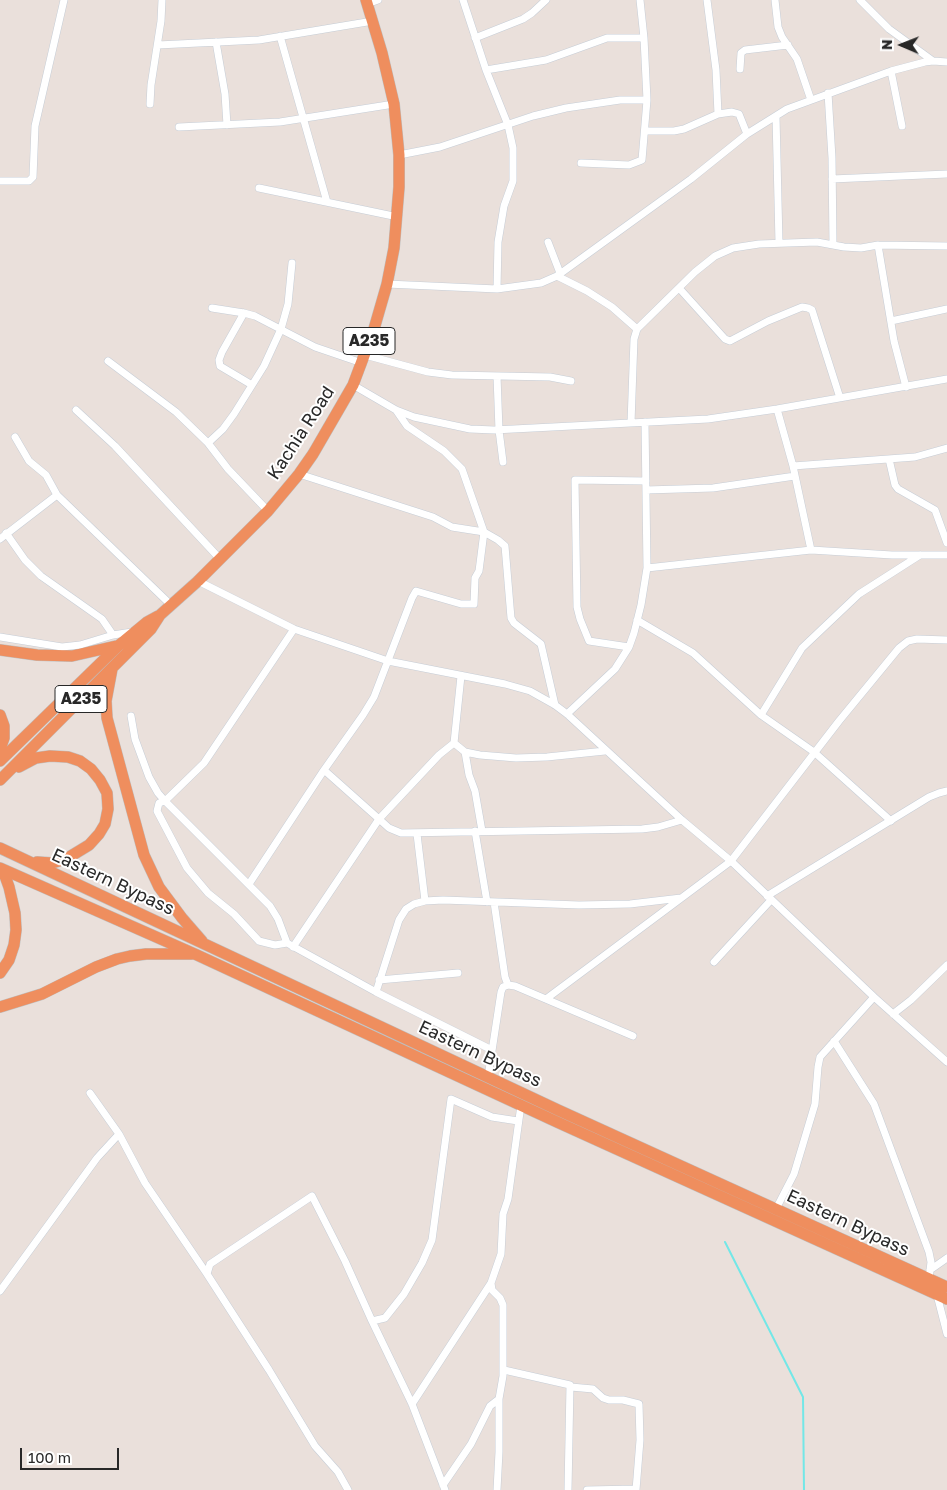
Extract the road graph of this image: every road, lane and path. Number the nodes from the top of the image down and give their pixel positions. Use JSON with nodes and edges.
{"nodes":[{"id":1,"x":64,"y":0,"type":"edge"},
{"id":2,"x":162,"y":0,"type":"edge"},
{"id":3,"x":463,"y":0,"type":"edge"},
{"id":4,"x":546,"y":0,"type":"edge"},
{"id":5,"x":640,"y":0,"type":"edge"},
{"id":6,"x":708,"y":0,"type":"edge"},
{"id":7,"x":775,"y":0,"type":"edge"},
{"id":8,"x":860,"y":0,"type":"edge"},
{"id":9,"x":370,"y":1,"type":"edge"},
{"id":10,"x":373,"y":21,"type":"junction"},
{"id":11,"x":280,"y":36,"type":"junction"},
{"id":12,"x":475,"y":38,"type":"junction"},
{"id":13,"x":644,"y":38,"type":"junction"},
{"id":14,"x":216,"y":42,"type":"junction"},
{"id":15,"x":788,"y":45,"type":"junction"},
{"id":16,"x":158,"y":46,"type":"junction"},
{"id":17,"x":934,"y":61,"type":"junction"},
{"id":18,"x":947,"y":62,"type":"edge"},
{"id":19,"x":740,"y":69,"type":"dead end"},
{"id":20,"x":486,"y":70,"type":"junction"},
{"id":21,"x":891,"y":72,"type":"junction"},
{"id":22,"x":828,"y":93,"type":"junction"},
{"id":23,"x":646,"y":100,"type":"junction"},
{"id":24,"x":811,"y":100,"type":"junction"},
{"id":25,"x":150,"y":104,"type":"dead end"},
{"id":26,"x":394,"y":104,"type":"junction"},
{"id":27,"x":718,"y":114,"type":"junction"},
{"id":28,"x":776,"y":116,"type":"junction"},
{"id":29,"x":302,"y":118,"type":"junction"},
{"id":30,"x":227,"y":125,"type":"junction"},
{"id":31,"x":508,"y":125,"type":"junction"},
{"id":32,"x":902,"y":126,"type":"dead end"},
{"id":33,"x":179,"y":127,"type":"dead end"},
{"id":34,"x":645,"y":131,"type":"junction"},
{"id":35,"x":747,"y":134,"type":"junction"},
{"id":36,"x":399,"y":155,"type":"junction"},
{"id":37,"x":581,"y":163,"type":"dead end"},
{"id":38,"x":947,"y":174,"type":"edge"},
{"id":39,"x":832,"y":178,"type":"junction"},
{"id":40,"x":0,"y":181,"type":"edge"},
{"id":41,"x":259,"y":188,"type":"dead end"},
{"id":42,"x":327,"y":202,"type":"junction"},
{"id":43,"x":398,"y":217,"type":"junction"},
{"id":44,"x":548,"y":242,"type":"dead end"},
{"id":45,"x":779,"y":243,"type":"junction"},
{"id":46,"x":833,"y":244,"type":"junction"},
{"id":47,"x":878,"y":245,"type":"junction"},
{"id":48,"x":947,"y":246,"type":"edge"},
{"id":49,"x":292,"y":263,"type":"dead end"},
{"id":50,"x":559,"y":274,"type":"junction"},
{"id":51,"x":387,"y":284,"type":"junction"},
{"id":52,"x":679,"y":288,"type":"junction"},
{"id":53,"x":496,"y":289,"type":"junction"},
{"id":54,"x":212,"y":308,"type":"dead end"},
{"id":55,"x":947,"y":309,"type":"edge"},
{"id":56,"x":244,"y":312,"type":"junction"},
{"id":57,"x":890,"y":321,"type":"junction"},
{"id":58,"x":281,"y":329,"type":"junction"},
{"id":59,"x":637,"y":329,"type":"junction"},
{"id":60,"x":363,"y":359,"type":"junction"},
{"id":61,"x":108,"y":361,"type":"dead end"},
{"id":62,"x":497,"y":376,"type":"junction"},
{"id":63,"x":947,"y":379,"type":"edge"},
{"id":64,"x":571,"y":381,"type":"dead end"},
{"id":65,"x":252,"y":385,"type":"junction"},
{"id":66,"x":353,"y":385,"type":"junction"},
{"id":67,"x":906,"y":387,"type":"junction"},
{"id":68,"x":840,"y":398,"type":"junction"},
{"id":69,"x":777,"y":409,"type":"junction"},
{"id":70,"x":76,"y":410,"type":"dead end"},
{"id":71,"x":396,"y":410,"type":"junction"},
{"id":72,"x":646,"y":422,"type":"junction"},
{"id":73,"x":631,"y":423,"type":"junction"},
{"id":74,"x":498,"y":430,"type":"junction"},
{"id":75,"x":15,"y":437,"type":"dead end"},
{"id":76,"x":208,"y":443,"type":"junction"},
{"id":77,"x":947,"y":448,"type":"edge"},
{"id":78,"x":889,"y":459,"type":"junction"},
{"id":79,"x":503,"y":462,"type":"dead end"},
{"id":80,"x":793,"y":466,"type":"junction"},
{"id":81,"x":299,"y":474,"type":"junction"},
{"id":82,"x":796,"y":476,"type":"junction"},
{"id":83,"x":646,"y":481,"type":"junction"},
{"id":84,"x":646,"y":490,"type":"junction"},
{"id":85,"x":57,"y":495,"type":"junction"},
{"id":86,"x":268,"y":511,"type":"junction"},
{"id":87,"x":484,"y":532,"type":"junction"},
{"id":88,"x":6,"y":533,"type":"junction"},
{"id":89,"x":0,"y":539,"type":"edge"},
{"id":90,"x":947,"y":543,"type":"edge"},
{"id":91,"x":811,"y":550,"type":"junction"},
{"id":92,"x":920,"y":555,"type":"junction"},
{"id":93,"x":947,"y":555,"type":"edge"},
{"id":94,"x":220,"y":559,"type":"junction"},
{"id":95,"x":647,"y":568,"type":"junction"},
{"id":96,"x":198,"y":581,"type":"junction"},
{"id":97,"x":171,"y":605,"type":"junction"},
{"id":98,"x":160,"y":615,"type":"junction"},
{"id":99,"x":637,"y":620,"type":"junction"},
{"id":100,"x":294,"y":629,"type":"junction"},
{"id":101,"x":0,"y":637,"type":"edge"},
{"id":102,"x":947,"y":640,"type":"edge"},
{"id":103,"x":116,"y":641,"type":"junction"},
{"id":104,"x":629,"y":647,"type":"junction"},
{"id":105,"x":0,"y":650,"type":"edge"},
{"id":106,"x":388,"y":661,"type":"junction"},
{"id":107,"x":113,"y":668,"type":"junction"},
{"id":108,"x":461,"y":676,"type":"junction"},
{"id":109,"x":555,"y":705,"type":"junction"},
{"id":110,"x":567,"y":714,"type":"junction"},
{"id":111,"x":0,"y":715,"type":"edge"},
{"id":112,"x":761,"y":715,"type":"junction"},
{"id":113,"x":131,"y":716,"type":"dead end"},
{"id":114,"x":454,"y":743,"type":"junction"},
{"id":115,"x":0,"y":749,"type":"edge"},
{"id":116,"x":605,"y":751,"type":"junction"},
{"id":117,"x":465,"y":752,"type":"junction"},
{"id":118,"x":814,"y":752,"type":"junction"},
{"id":119,"x":0,"y":761,"type":"edge"},
{"id":120,"x":324,"y":770,"type":"junction"},
{"id":121,"x":4,"y":776,"type":"edge"},
{"id":122,"x":947,"y":792,"type":"edge"},
{"id":123,"x":166,"y":801,"type":"junction"},
{"id":124,"x":379,"y":819,"type":"junction"},
{"id":125,"x":682,"y":820,"type":"junction"},
{"id":126,"x":891,"y":822,"type":"junction"},
{"id":127,"x":479,"y":831,"type":"junction"},
{"id":128,"x":417,"y":834,"type":"junction"},
{"id":129,"x":0,"y":848,"type":"edge"},
{"id":130,"x":731,"y":861,"type":"junction"},
{"id":131,"x":30,"y":862,"type":"junction"},
{"id":132,"x":0,"y":870,"type":"edge"},
{"id":133,"x":249,"y":884,"type":"junction"},
{"id":134,"x":682,"y":898,"type":"junction"},
{"id":135,"x":770,"y":898,"type":"junction"},
{"id":136,"x":425,"y":901,"type":"junction"},
{"id":137,"x":491,"y":902,"type":"junction"},
{"id":138,"x":205,"y":944,"type":"junction"},
{"id":139,"x":290,"y":945,"type":"junction"},
{"id":140,"x":197,"y":954,"type":"junction"},
{"id":141,"x":714,"y":962,"type":"dead end"},
{"id":142,"x":947,"y":965,"type":"edge"},
{"id":143,"x":0,"y":973,"type":"edge"},
{"id":144,"x":458,"y":973,"type":"dead end"},
{"id":145,"x":380,"y":980,"type":"junction"},
{"id":146,"x":508,"y":985,"type":"junction"},
{"id":147,"x":376,"y":992,"type":"junction"},
{"id":148,"x":874,"y":996,"type":"junction"},
{"id":149,"x":546,"y":999,"type":"junction"},
{"id":150,"x":0,"y":1007,"type":"edge"},
{"id":151,"x":893,"y":1014,"type":"junction"},
{"id":152,"x":633,"y":1036,"type":"dead end"},
{"id":153,"x":834,"y":1041,"type":"junction"},
{"id":154,"x":492,"y":1050,"type":"junction"},
{"id":155,"x":947,"y":1062,"type":"edge"},
{"id":156,"x":488,"y":1077,"type":"junction"},
{"id":157,"x":90,"y":1093,"type":"dead end"},
{"id":158,"x":521,"y":1106,"type":"junction"},
{"id":159,"x":518,"y":1121,"type":"junction"},
{"id":160,"x":119,"y":1134,"type":"junction"},
{"id":161,"x":776,"y":1209,"type":"junction"},
{"id":162,"x":947,"y":1258,"type":"edge"},
{"id":163,"x":207,"y":1274,"type":"junction"},
{"id":164,"x":929,"y":1275,"type":"junction"},
{"id":165,"x":491,"y":1283,"type":"junction"},
{"id":166,"x":947,"y":1287,"type":"edge"},
{"id":167,"x":0,"y":1291,"type":"edge"},
{"id":168,"x":942,"y":1297,"type":"edge"},
{"id":169,"x":372,"y":1322,"type":"junction"},
{"id":170,"x":947,"y":1334,"type":"edge"},
{"id":171,"x":504,"y":1370,"type":"junction"},
{"id":172,"x":571,"y":1387,"type":"junction"},
{"id":173,"x":499,"y":1399,"type":"junction"},
{"id":174,"x":412,"y":1404,"type":"junction"},
{"id":175,"x":444,"y":1488,"type":"edge"},
{"id":176,"x":348,"y":1490,"type":"edge"},
{"id":177,"x":497,"y":1490,"type":"edge"},
{"id":178,"x":568,"y":1490,"type":"edge"},
{"id":179,"x":587,"y":1490,"type":"edge"},
{"id":180,"x":636,"y":1490,"type":"edge"}],
"edges":[{"from":1,"to":40,"type":"street"},
{"from":2,"to":16,"type":"street"},
{"from":3,"to":12,"type":"street"},
{"from":4,"to":12,"type":"street"},
{"from":5,"to":13,"type":"street"},
{"from":6,"to":27,"type":"street"},
{"from":7,"to":15,"type":"street"},
{"from":8,"to":17,"type":"street"},
{"from":9,"to":10,"type":"highway","name":"Kachia Road","number":"A235"},
{"from":10,"to":11,"type":"street"},
{"from":10,"to":26,"type":"highway","name":"Kachia Road","number":"A235"},
{"from":11,"to":14,"type":"street"},
{"from":11,"to":29,"type":"street"},
{"from":12,"to":20,"type":"street"},
{"from":13,"to":20,"type":"street"},
{"from":13,"to":23,"type":"street"},
{"from":14,"to":16,"type":"street"},
{"from":14,"to":30,"type":"street"},
{"from":15,"to":19,"type":"street"},
{"from":15,"to":24,"type":"street"},
{"from":16,"to":25,"type":"street"},
{"from":17,"to":18,"type":"street"},
{"from":17,"to":21,"type":"street"},
{"from":20,"to":31,"type":"street"},
{"from":21,"to":22,"type":"street"},
{"from":21,"to":32,"type":"street"},
{"from":22,"to":24,"type":"street"},
{"from":22,"to":39,"type":"street"},
{"from":23,"to":31,"type":"street"},
{"from":23,"to":34,"type":"street"},
{"from":24,"to":28,"type":"street"},
{"from":26,"to":29,"type":"street"},
{"from":26,"to":36,"type":"highway","name":"Kachia Road","number":"A235"},
{"from":27,"to":34,"type":"street"},
{"from":27,"to":35,"type":"street"},
{"from":28,"to":35,"type":"street"},
{"from":28,"to":45,"type":"street"},
{"from":29,"to":30,"type":"street"},
{"from":29,"to":42,"type":"street"},
{"from":30,"to":33,"type":"street"},
{"from":31,"to":36,"type":"street"},
{"from":31,"to":53,"type":"street"},
{"from":34,"to":37,"type":"street"},
{"from":35,"to":50,"type":"street"},
{"from":36,"to":43,"type":"highway","name":"Kachia Road","number":"A235"},
{"from":38,"to":39,"type":"street"},
{"from":39,"to":46,"type":"street"},
{"from":41,"to":42,"type":"street"},
{"from":42,"to":43,"type":"street"},
{"from":43,"to":51,"type":"highway","name":"Kachia Road","number":"A235"},
{"from":44,"to":50,"type":"street"},
{"from":45,"to":46,"type":"street"},
{"from":45,"to":52,"type":"street"},
{"from":46,"to":47,"type":"street"},
{"from":47,"to":48,"type":"street"},
{"from":47,"to":57,"type":"street"},
{"from":49,"to":58,"type":"street"},
{"from":50,"to":53,"type":"street"},
{"from":50,"to":59,"type":"street"},
{"from":51,"to":53,"type":"street"},
{"from":51,"to":60,"type":"highway","name":"Kachia Road","number":"A235"},
{"from":52,"to":59,"type":"street"},
{"from":52,"to":68,"type":"street"},
{"from":54,"to":56,"type":"street"},
{"from":55,"to":57,"type":"street"},
{"from":56,"to":58,"type":"street"},
{"from":56,"to":65,"type":"street"},
{"from":57,"to":67,"type":"street"},
{"from":58,"to":60,"type":"street"},
{"from":58,"to":65,"type":"street"},
{"from":59,"to":73,"type":"street"},
{"from":60,"to":62,"type":"street"},
{"from":60,"to":66,"type":"highway","name":"Kachia Road","number":"A235"},
{"from":61,"to":76,"type":"street"},
{"from":62,"to":64,"type":"street"},
{"from":62,"to":74,"type":"street"},
{"from":63,"to":67,"type":"street"},
{"from":65,"to":76,"type":"street"},
{"from":66,"to":71,"type":"street"},
{"from":66,"to":81,"type":"highway","name":"Kachia Road","number":"A235"},
{"from":67,"to":68,"type":"street"},
{"from":68,"to":69,"type":"street"},
{"from":69,"to":72,"type":"street"},
{"from":69,"to":80,"type":"street"},
{"from":70,"to":94,"type":"street"},
{"from":71,"to":74,"type":"street"},
{"from":71,"to":87,"type":"street"},
{"from":72,"to":73,"type":"street"},
{"from":72,"to":83,"type":"street"},
{"from":73,"to":74,"type":"street"},
{"from":74,"to":79,"type":"street"},
{"from":75,"to":85,"type":"street"},
{"from":76,"to":86,"type":"street"},
{"from":77,"to":78,"type":"street"},
{"from":78,"to":80,"type":"street"},
{"from":78,"to":90,"type":"street"},
{"from":80,"to":82,"type":"street"},
{"from":81,"to":86,"type":"highway","name":"Kachia Road","number":"A235"},
{"from":81,"to":87,"type":"street"},
{"from":82,"to":84,"type":"street"},
{"from":82,"to":91,"type":"street"},
{"from":83,"to":84,"type":"street"},
{"from":83,"to":104,"type":"street"},
{"from":84,"to":95,"type":"street"},
{"from":85,"to":88,"type":"street"},
{"from":85,"to":97,"type":"street"},
{"from":86,"to":94,"type":"highway","name":"Kachia Road","number":"A235"},
{"from":87,"to":106,"type":"street"},
{"from":87,"to":109,"type":"street"},
{"from":88,"to":89,"type":"street"},
{"from":88,"to":103,"type":"street"},
{"from":91,"to":92,"type":"street"},
{"from":91,"to":95,"type":"street"},
{"from":92,"to":93,"type":"street"},
{"from":92,"to":112,"type":"street"},
{"from":94,"to":96,"type":"highway","name":"Kachia Road","number":"A235"},
{"from":95,"to":99,"type":"street"},
{"from":96,"to":97,"type":"highway","name":"Kachia Road","number":"A235"},
{"from":96,"to":100,"type":"street"},
{"from":97,"to":98,"type":"highway","name":"Kachia Road","number":"A235"},
{"from":98,"to":103,"type":"highway","number":"A235"},
{"from":98,"to":107,"type":"highway","name":"Kachia Road","number":"A235"},
{"from":99,"to":104,"type":"street"},
{"from":99,"to":112,"type":"street"},
{"from":100,"to":106,"type":"street"},
{"from":100,"to":123,"type":"street"},
{"from":101,"to":103,"type":"street"},
{"from":102,"to":118,"type":"street"},
{"from":103,"to":105,"type":"highway"},
{"from":103,"to":119,"type":"highway","number":"A235"},
{"from":104,"to":110,"type":"street"},
{"from":106,"to":108,"type":"street"},
{"from":106,"to":120,"type":"street"},
{"from":107,"to":121,"type":"highway","name":"Kachia Road","number":"A235"},
{"from":107,"to":138,"type":"highway"},
{"from":108,"to":109,"type":"street"},
{"from":108,"to":114,"type":"street"},
{"from":109,"to":110,"type":"street"},
{"from":110,"to":116,"type":"street"},
{"from":111,"to":115,"type":"highway"},
{"from":112,"to":118,"type":"street"},
{"from":113,"to":123,"type":"street"},
{"from":114,"to":117,"type":"street"},
{"from":114,"to":124,"type":"street"},
{"from":116,"to":117,"type":"street"},
{"from":116,"to":125,"type":"street"},
{"from":117,"to":127,"type":"street"},
{"from":118,"to":126,"type":"street"},
{"from":118,"to":130,"type":"street"},
{"from":120,"to":124,"type":"street"},
{"from":120,"to":133,"type":"street"},
{"from":121,"to":131,"type":"highway"},
{"from":122,"to":126,"type":"street"},
{"from":123,"to":133,"type":"street"},
{"from":123,"to":139,"type":"street"},
{"from":124,"to":128,"type":"street"},
{"from":124,"to":139,"type":"street"},
{"from":125,"to":127,"type":"street"},
{"from":125,"to":130,"type":"street"},
{"from":126,"to":135,"type":"street"},
{"from":127,"to":128,"type":"street"},
{"from":127,"to":137,"type":"street"},
{"from":128,"to":136,"type":"street"},
{"from":129,"to":131,"type":"highway","name":"Eastern Bypass"},
{"from":130,"to":134,"type":"street"},
{"from":130,"to":135,"type":"street"},
{"from":131,"to":138,"type":"highway","name":"Eastern Bypass"},
{"from":132,"to":140,"type":"highway","name":"Eastern Bypass"},
{"from":132,"to":143,"type":"highway"},
{"from":133,"to":139,"type":"street"},
{"from":134,"to":137,"type":"street"},
{"from":134,"to":149,"type":"street"},
{"from":135,"to":141,"type":"street"},
{"from":135,"to":148,"type":"street"},
{"from":136,"to":137,"type":"street"},
{"from":136,"to":145,"type":"street"},
{"from":137,"to":146,"type":"street"},
{"from":138,"to":156,"type":"highway","name":"Eastern Bypass"},
{"from":139,"to":147,"type":"street"},
{"from":140,"to":150,"type":"highway"},
{"from":140,"to":158,"type":"highway","name":"Eastern Bypass"},
{"from":142,"to":151,"type":"street"},
{"from":144,"to":145,"type":"street"},
{"from":145,"to":147,"type":"street"},
{"from":146,"to":149,"type":"street"},
{"from":146,"to":154,"type":"street"},
{"from":147,"to":154,"type":"street"},
{"from":148,"to":151,"type":"street"},
{"from":148,"to":153,"type":"street"},
{"from":149,"to":152,"type":"street"},
{"from":151,"to":155,"type":"street"},
{"from":153,"to":161,"type":"street"},
{"from":153,"to":164,"type":"street"},
{"from":154,"to":156,"type":"street"},
{"from":156,"to":161,"type":"highway","name":"Eastern Bypass"},
{"from":157,"to":160,"type":"street"},
{"from":158,"to":159,"type":"street"},
{"from":158,"to":168,"type":"highway","name":"Eastern Bypass"},
{"from":159,"to":165,"type":"street"},
{"from":159,"to":169,"type":"street"},
{"from":160,"to":163,"type":"street"},
{"from":160,"to":167,"type":"street"},
{"from":161,"to":164,"type":"highway","name":"Eastern Bypass"},
{"from":162,"to":164,"type":"street"},
{"from":163,"to":169,"type":"street"},
{"from":163,"to":176,"type":"street"},
{"from":164,"to":166,"type":"highway","name":"Eastern Bypass"},
{"from":165,"to":171,"type":"street"},
{"from":165,"to":174,"type":"street"},
{"from":168,"to":170,"type":"street"},
{"from":169,"to":174,"type":"street"},
{"from":171,"to":172,"type":"street"},
{"from":171,"to":173,"type":"street"},
{"from":172,"to":178,"type":"street"},
{"from":172,"to":180,"type":"street"},
{"from":173,"to":175,"type":"street"},
{"from":173,"to":177,"type":"street"},
{"from":174,"to":175,"type":"street"},
{"from":179,"to":180,"type":"street"}]}
